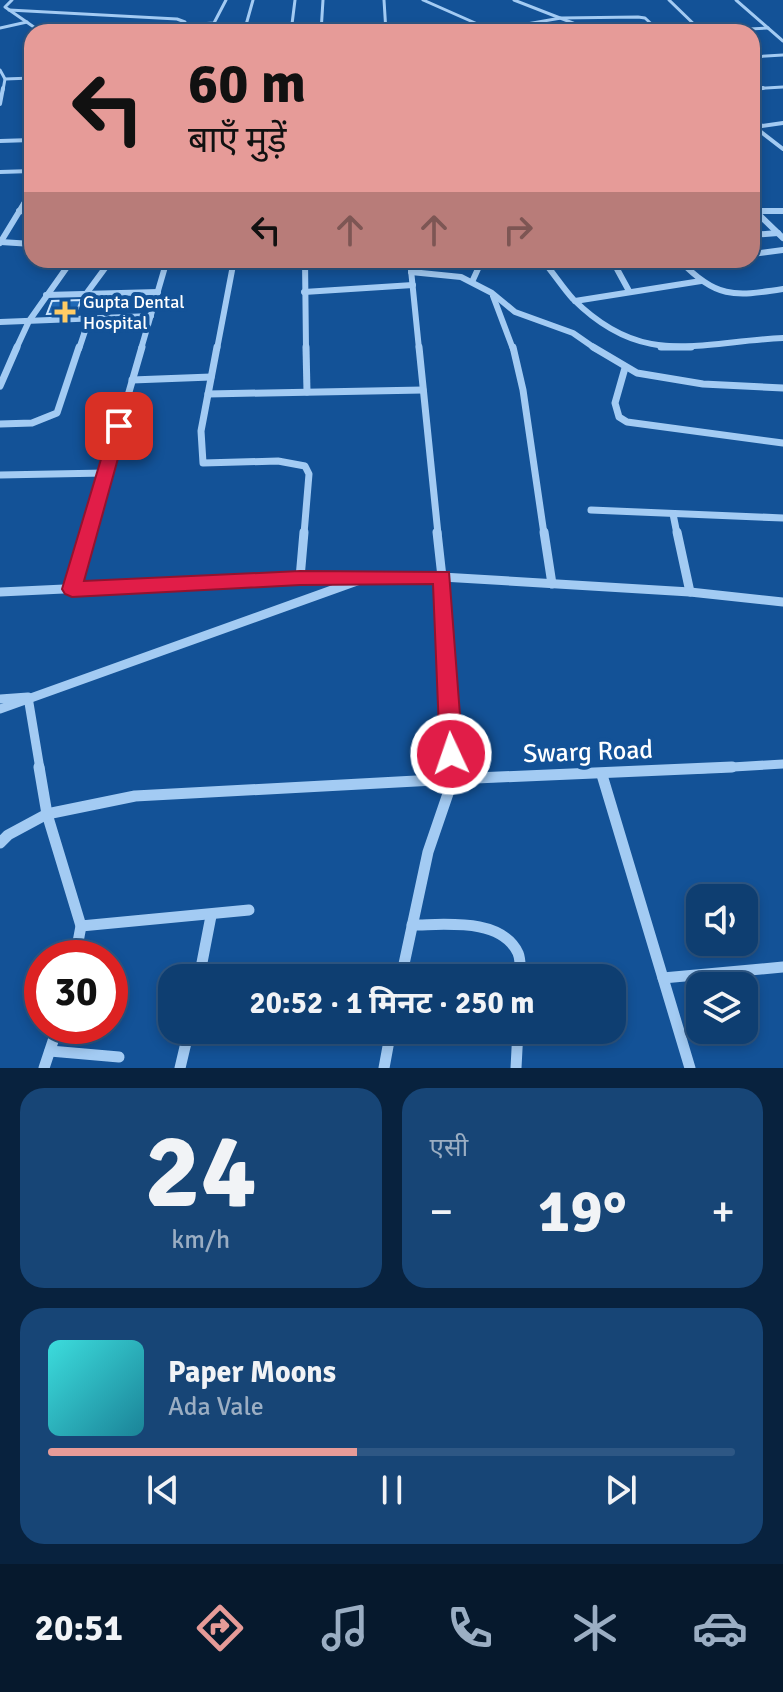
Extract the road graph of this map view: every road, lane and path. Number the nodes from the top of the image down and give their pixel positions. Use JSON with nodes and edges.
{"nodes":[{"id":1,"x":12,"y":0,"type":"edge"},
{"id":2,"x":226,"y":0,"type":"edge"},
{"id":3,"x":253,"y":0,"type":"edge"},
{"id":4,"x":295,"y":0,"type":"edge"},
{"id":5,"x":323,"y":0,"type":"edge"},
{"id":6,"x":384,"y":0,"type":"edge"},
{"id":7,"x":423,"y":0,"type":"edge"},
{"id":8,"x":514,"y":0,"type":"edge"},
{"id":9,"x":669,"y":0,"type":"edge"},
{"id":10,"x":736,"y":0,"type":"edge"},
{"id":11,"x":9,"y":10,"type":"junction"},
{"id":12,"x":561,"y":18,"type":"junction"},
{"id":13,"x":27,"y":22,"type":"junction"},
{"id":14,"x":30,"y":24,"type":"edge"},
{"id":15,"x":184,"y":24,"type":"edge"},
{"id":16,"x":200,"y":24,"type":"edge"},
{"id":17,"x":246,"y":24,"type":"edge"},
{"id":18,"x":292,"y":24,"type":"edge"},
{"id":19,"x":322,"y":24,"type":"edge"},
{"id":20,"x":386,"y":24,"type":"edge"},
{"id":21,"x":478,"y":24,"type":"edge"},
{"id":22,"x":522,"y":24,"type":"edge"},
{"id":23,"x":576,"y":24,"type":"edge"},
{"id":24,"x":650,"y":24,"type":"edge"},
{"id":25,"x":694,"y":24,"type":"edge"},
{"id":26,"x":0,"y":28,"type":"edge"},
{"id":27,"x":760,"y":28,"type":"edge"},
{"id":28,"x":768,"y":28,"type":"junction"},
{"id":29,"x":783,"y":41,"type":"edge"},
{"id":30,"x":783,"y":55,"type":"edge"},
{"id":31,"x":760,"y":56,"type":"edge"},
{"id":32,"x":0,"y":70,"type":"edge"},
{"id":33,"x":24,"y":78,"type":"edge"},
{"id":34,"x":5,"y":79,"type":"junction"},
{"id":35,"x":783,"y":87,"type":"edge"},
{"id":36,"x":760,"y":88,"type":"edge"},
{"id":37,"x":0,"y":104,"type":"edge"},
{"id":38,"x":783,"y":123,"type":"edge"},
{"id":39,"x":760,"y":125,"type":"edge"},
{"id":40,"x":760,"y":131,"type":"edge"},
{"id":41,"x":24,"y":140,"type":"edge"},
{"id":42,"x":0,"y":141,"type":"edge"},
{"id":43,"x":783,"y":149,"type":"edge"},
{"id":44,"x":24,"y":171,"type":"edge"},
{"id":45,"x":0,"y":172,"type":"edge"},
{"id":46,"x":24,"y":203,"type":"edge"},
{"id":47,"x":760,"y":210,"type":"edge"},
{"id":48,"x":19,"y":211,"type":"junction"},
{"id":49,"x":24,"y":211,"type":"edge"},
{"id":50,"x":783,"y":211,"type":"edge"},
{"id":51,"x":760,"y":216,"type":"edge"},
{"id":52,"x":780,"y":235,"type":"edge"},
{"id":53,"x":1,"y":240,"type":"edge"},
{"id":54,"x":24,"y":243,"type":"edge"},
{"id":55,"x":783,"y":250,"type":"edge"},
{"id":56,"x":760,"y":253,"type":"edge"},
{"id":57,"x":66,"y":268,"type":"edge"},
{"id":58,"x":105,"y":268,"type":"edge"},
{"id":59,"x":165,"y":268,"type":"edge"},
{"id":60,"x":232,"y":268,"type":"edge"},
{"id":61,"x":305,"y":268,"type":"edge"},
{"id":62,"x":411,"y":268,"type":"edge"},
{"id":63,"x":478,"y":268,"type":"edge"},
{"id":64,"x":548,"y":268,"type":"edge"},
{"id":65,"x":618,"y":268,"type":"edge"},
{"id":66,"x":687,"y":268,"type":"edge"},
{"id":67,"x":411,"y":272,"type":"junction"},
{"id":68,"x":701,"y":281,"type":"junction"},
{"id":69,"x":472,"y":282,"type":"junction"},
{"id":70,"x":413,"y":285,"type":"junction"},
{"id":71,"x":783,"y":289,"type":"edge"},
{"id":72,"x":629,"y":291,"type":"junction"},
{"id":73,"x":158,"y":292,"type":"junction"},
{"id":74,"x":304,"y":292,"type":"junction"},
{"id":75,"x":492,"y":293,"type":"junction"},
{"id":76,"x":86,"y":294,"type":"junction"},
{"id":77,"x":46,"y":295,"type":"junction"},
{"id":78,"x":575,"y":301,"type":"junction"},
{"id":79,"x":151,"y":316,"type":"junction"},
{"id":80,"x":89,"y":319,"type":"junction"},
{"id":81,"x":29,"y":321,"type":"junction"},
{"id":82,"x":0,"y":322,"type":"edge"},
{"id":83,"x":783,"y":338,"type":"edge"},
{"id":84,"x":625,"y":368,"type":"junction"},
{"id":85,"x":211,"y":377,"type":"junction"},
{"id":86,"x":132,"y":380,"type":"junction"},
{"id":87,"x":0,"y":386,"type":"edge"},
{"id":88,"x":783,"y":388,"type":"edge"},
{"id":89,"x":423,"y":390,"type":"junction"},
{"id":90,"x":307,"y":392,"type":"junction"},
{"id":91,"x":208,"y":394,"type":"junction"},
{"id":92,"x":0,"y":424,"type":"edge"},
{"id":93,"x":783,"y":443,"type":"edge"},
{"id":94,"x":105,"y":473,"type":"junction"},
{"id":95,"x":0,"y":475,"type":"edge"},
{"id":96,"x":591,"y":510,"type":"dead end"},
{"id":97,"x":673,"y":514,"type":"junction"},
{"id":98,"x":783,"y":518,"type":"edge"},
{"id":99,"x":442,"y":577,"type":"junction"},
{"id":100,"x":300,"y":578,"type":"junction"},
{"id":101,"x":364,"y":578,"type":"junction"},
{"id":102,"x":552,"y":584,"type":"junction"},
{"id":103,"x":72,"y":589,"type":"junction"},
{"id":104,"x":0,"y":592,"type":"edge"},
{"id":105,"x":690,"y":592,"type":"junction"},
{"id":106,"x":783,"y":602,"type":"edge"},
{"id":107,"x":28,"y":697,"type":"junction"},
{"id":108,"x":0,"y":699,"type":"edge"},
{"id":109,"x":0,"y":709,"type":"edge"},
{"id":110,"x":783,"y":764,"type":"edge"},
{"id":111,"x":602,"y":775,"type":"junction"},
{"id":112,"x":453,"y":779,"type":"junction"},
{"id":113,"x":47,"y":814,"type":"junction"},
{"id":114,"x":0,"y":843,"type":"edge"},
{"id":115,"x":249,"y":910,"type":"dead end"},
{"id":116,"x":211,"y":916,"type":"junction"},
{"id":117,"x":412,"y":925,"type":"junction"},
{"id":118,"x":81,"y":926,"type":"junction"},
{"id":119,"x":78,"y":940,"type":"edge"},
{"id":120,"x":202,"y":964,"type":"edge"},
{"id":121,"x":404,"y":964,"type":"edge"},
{"id":122,"x":520,"y":964,"type":"edge"},
{"id":123,"x":783,"y":967,"type":"edge"},
{"id":124,"x":663,"y":978,"type":"junction"},
{"id":125,"x":52,"y":1044,"type":"edge"},
{"id":126,"x":186,"y":1044,"type":"edge"},
{"id":127,"x":388,"y":1044,"type":"edge"},
{"id":128,"x":517,"y":1044,"type":"edge"},
{"id":129,"x":50,"y":1051,"type":"junction"},
{"id":130,"x":119,"y":1057,"type":"dead end"},
{"id":131,"x":44,"y":1068,"type":"edge"},
{"id":132,"x":180,"y":1068,"type":"edge"},
{"id":133,"x":384,"y":1068,"type":"edge"},
{"id":134,"x":516,"y":1068,"type":"edge"},
{"id":135,"x":690,"y":1068,"type":"edge"}],
"edges":[{"from":1,"to":11,"type":"street"},
{"from":2,"to":16,"type":"street"},
{"from":3,"to":17,"type":"street"},
{"from":4,"to":18,"type":"street"},
{"from":5,"to":19,"type":"street"},
{"from":6,"to":20,"type":"street"},
{"from":7,"to":21,"type":"street"},
{"from":8,"to":12,"type":"street"},
{"from":9,"to":25,"type":"street"},
{"from":10,"to":28,"type":"street"},
{"from":11,"to":13,"type":"street"},
{"from":11,"to":15,"type":"street"},
{"from":12,"to":22,"type":"street"},
{"from":12,"to":23,"type":"street"},
{"from":12,"to":24,"type":"street"},
{"from":13,"to":14,"type":"street"},
{"from":13,"to":26,"type":"street"},
{"from":27,"to":28,"type":"street"},
{"from":28,"to":29,"type":"street"},
{"from":30,"to":31,"type":"street"},
{"from":32,"to":34,"type":"street"},
{"from":33,"to":34,"type":"street"},
{"from":34,"to":37,"type":"street"},
{"from":35,"to":36,"type":"street"},
{"from":38,"to":39,"type":"street"},
{"from":40,"to":43,"type":"street"},
{"from":41,"to":42,"type":"street"},
{"from":44,"to":45,"type":"street"},
{"from":46,"to":48,"type":"street"},
{"from":47,"to":50,"type":"street"},
{"from":48,"to":49,"type":"street"},
{"from":48,"to":53,"type":"street"},
{"from":51,"to":52,"type":"street"},
{"from":53,"to":54,"type":"street"},
{"from":55,"to":56,"type":"street"},
{"from":57,"to":77,"type":"street"},
{"from":58,"to":76,"type":"street"},
{"from":59,"to":73,"type":"street"},
{"from":60,"to":85,"type":"street"},
{"from":61,"to":74,"type":"street"},
{"from":62,"to":67,"type":"street"},
{"from":63,"to":69,"type":"street"},
{"from":64,"to":78,"type":"street"},
{"from":65,"to":72,"type":"street"},
{"from":66,"to":68,"type":"street"},
{"from":67,"to":69,"type":"street"},
{"from":67,"to":70,"type":"street"},
{"from":68,"to":71,"type":"street"},
{"from":68,"to":72,"type":"street"},
{"from":69,"to":75,"type":"street"},
{"from":70,"to":74,"type":"street"},
{"from":70,"to":89,"type":"street"},
{"from":72,"to":78,"type":"street"},
{"from":73,"to":76,"type":"street"},
{"from":73,"to":79,"type":"street"},
{"from":74,"to":90,"type":"street"},
{"from":75,"to":84,"type":"street"},
{"from":75,"to":102,"type":"street"},
{"from":76,"to":77,"type":"street"},
{"from":77,"to":81,"type":"street"},
{"from":78,"to":83,"type":"street"},
{"from":79,"to":80,"type":"street"},
{"from":79,"to":86,"type":"street"},
{"from":80,"to":81,"type":"street"},
{"from":80,"to":92,"type":"street"},
{"from":81,"to":82,"type":"street"},
{"from":81,"to":87,"type":"street"},
{"from":84,"to":88,"type":"street"},
{"from":84,"to":93,"type":"street"},
{"from":85,"to":86,"type":"street"},
{"from":85,"to":91,"type":"street"},
{"from":86,"to":94,"type":"street"},
{"from":89,"to":90,"type":"street"},
{"from":89,"to":99,"type":"street"},
{"from":90,"to":91,"type":"street"},
{"from":91,"to":100,"type":"street"},
{"from":94,"to":95,"type":"street"},
{"from":94,"to":103,"type":"street"},
{"from":96,"to":97,"type":"street"},
{"from":97,"to":98,"type":"street"},
{"from":97,"to":105,"type":"street"},
{"from":99,"to":101,"type":"street"},
{"from":99,"to":102,"type":"street"},
{"from":99,"to":112,"type":"street"},
{"from":100,"to":101,"type":"street"},
{"from":100,"to":103,"type":"street"},
{"from":101,"to":107,"type":"street"},
{"from":102,"to":105,"type":"street"},
{"from":103,"to":104,"type":"street"},
{"from":105,"to":106,"type":"street"},
{"from":107,"to":108,"type":"street"},
{"from":107,"to":109,"type":"street"},
{"from":107,"to":113,"type":"street"},
{"from":110,"to":111,"type":"street","name":"Swarg Road"},
{"from":111,"to":112,"type":"street","name":"Swarg Road"},
{"from":111,"to":124,"type":"street"},
{"from":112,"to":113,"type":"street","name":"Swarg Road"},
{"from":112,"to":117,"type":"street"},
{"from":113,"to":114,"type":"street"},
{"from":113,"to":118,"type":"street"},
{"from":115,"to":116,"type":"street"},
{"from":116,"to":118,"type":"street"},
{"from":116,"to":120,"type":"street"},
{"from":117,"to":121,"type":"street"},
{"from":117,"to":122,"type":"street"},
{"from":118,"to":119,"type":"street"},
{"from":123,"to":124,"type":"street"},
{"from":124,"to":135,"type":"street"},
{"from":125,"to":129,"type":"street"},
{"from":126,"to":132,"type":"street"},
{"from":127,"to":133,"type":"street"},
{"from":128,"to":134,"type":"street"},
{"from":129,"to":130,"type":"street"},
{"from":129,"to":131,"type":"street"}]}
